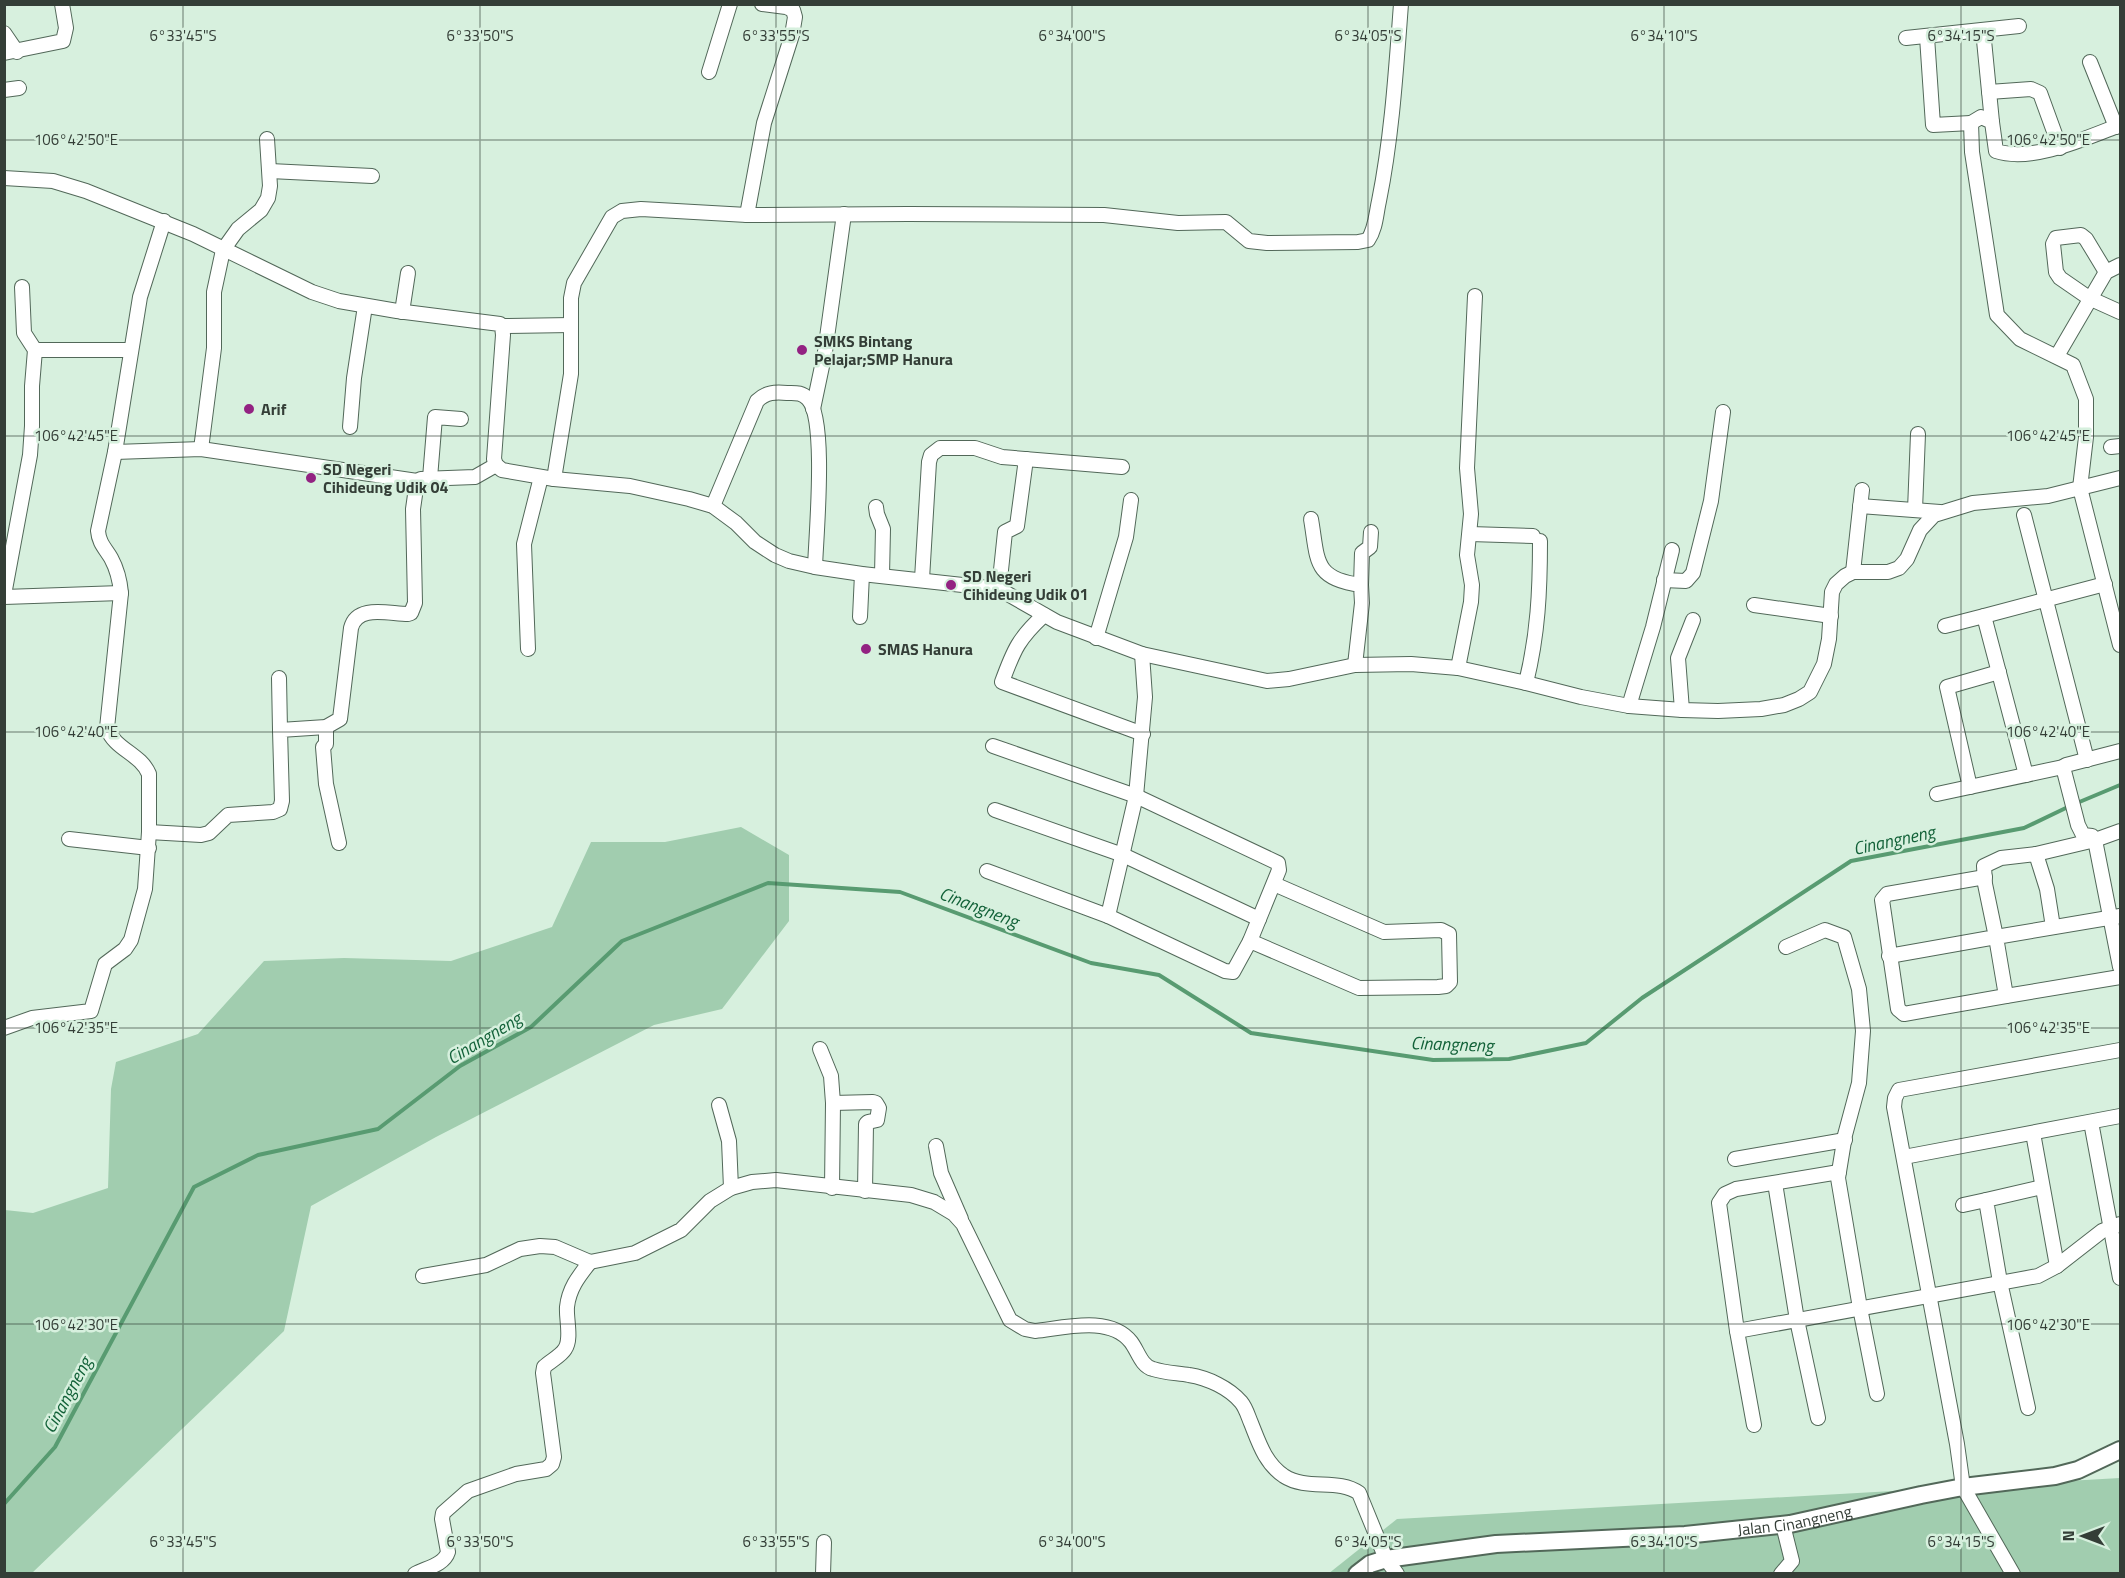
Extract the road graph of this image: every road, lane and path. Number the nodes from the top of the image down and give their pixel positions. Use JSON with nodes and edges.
{"nodes":[{"id":1,"x":62,"y":4,"type":"edge"},
{"id":2,"x":730,"y":4,"type":"edge"},
{"id":3,"x":762,"y":4,"type":"edge"},
{"id":4,"x":1401,"y":4,"type":"edge"},
{"id":5,"x":2019,"y":26,"type":"dead end"},
{"id":6,"x":1983,"y":30,"type":"junction"},
{"id":7,"x":4,"y":33,"type":"edge"},
{"id":8,"x":1927,"y":37,"type":"junction"},
{"id":9,"x":1906,"y":38,"type":"dead end"},
{"id":10,"x":11,"y":53,"type":"edge"},
{"id":11,"x":2090,"y":62,"type":"dead end"},
{"id":12,"x":709,"y":72,"type":"dead end"},
{"id":13,"x":19,"y":88,"type":"dead end"},
{"id":14,"x":4,"y":90,"type":"edge"},
{"id":15,"x":1989,"y":92,"type":"junction"},
{"id":16,"x":1992,"y":122,"type":"junction"},
{"id":17,"x":1971,"y":123,"type":"junction"},
{"id":18,"x":2118,"y":126,"type":"edge"},
{"id":19,"x":267,"y":139,"type":"dead end"},
{"id":20,"x":2060,"y":148,"type":"junction"},
{"id":21,"x":270,"y":171,"type":"junction"},
{"id":22,"x":372,"y":176,"type":"dead end"},
{"id":23,"x":4,"y":178,"type":"edge"},
{"id":24,"x":844,"y":214,"type":"junction"},
{"id":25,"x":747,"y":215,"type":"junction"},
{"id":26,"x":164,"y":221,"type":"junction"},
{"id":27,"x":224,"y":250,"type":"junction"},
{"id":28,"x":2121,"y":265,"type":"edge"},
{"id":29,"x":2106,"y":272,"type":"junction"},
{"id":30,"x":408,"y":273,"type":"dead end"},
{"id":31,"x":22,"y":287,"type":"dead end"},
{"id":32,"x":1475,"y":296,"type":"dead end"},
{"id":33,"x":2090,"y":298,"type":"junction"},
{"id":34,"x":365,"y":306,"type":"junction"},
{"id":35,"x":402,"y":312,"type":"junction"},
{"id":36,"x":2121,"y":312,"type":"edge"},
{"id":37,"x":571,"y":325,"type":"junction"},
{"id":38,"x":502,"y":326,"type":"junction"},
{"id":39,"x":35,"y":350,"type":"junction"},
{"id":40,"x":131,"y":350,"type":"junction"},
{"id":41,"x":2057,"y":356,"type":"junction"},
{"id":42,"x":813,"y":409,"type":"junction"},
{"id":43,"x":1723,"y":412,"type":"dead end"},
{"id":44,"x":461,"y":419,"type":"dead end"},
{"id":45,"x":350,"y":427,"type":"dead end"},
{"id":46,"x":1918,"y":434,"type":"dead end"},
{"id":47,"x":201,"y":449,"type":"junction"},
{"id":48,"x":115,"y":452,"type":"junction"},
{"id":49,"x":1026,"y":459,"type":"junction"},
{"id":50,"x":496,"y":465,"type":"junction"},
{"id":51,"x":1122,"y":467,"type":"dead end"},
{"id":52,"x":547,"y":478,"type":"junction"},
{"id":53,"x":2121,"y":478,"type":"edge"},
{"id":54,"x":424,"y":480,"type":"junction"},
{"id":55,"x":2080,"y":488,"type":"junction"},
{"id":56,"x":1862,"y":490,"type":"dead end"},
{"id":57,"x":1131,"y":500,"type":"dead end"},
{"id":58,"x":713,"y":506,"type":"junction"},
{"id":59,"x":1860,"y":506,"type":"junction"},
{"id":60,"x":876,"y":507,"type":"dead end"},
{"id":61,"x":1916,"y":510,"type":"junction"},
{"id":62,"x":1940,"y":512,"type":"junction"},
{"id":63,"x":2024,"y":515,"type":"dead end"},
{"id":64,"x":1311,"y":519,"type":"dead end"},
{"id":65,"x":1371,"y":532,"type":"dead end"},
{"id":66,"x":1470,"y":534,"type":"junction"},
{"id":67,"x":1672,"y":550,"type":"dead end"},
{"id":68,"x":815,"y":567,"type":"junction"},
{"id":69,"x":1853,"y":572,"type":"junction"},
{"id":70,"x":862,"y":574,"type":"junction"},
{"id":71,"x":882,"y":575,"type":"junction"},
{"id":72,"x":922,"y":579,"type":"junction"},
{"id":73,"x":1664,"y":579,"type":"junction"},
{"id":74,"x":2105,"y":584,"type":"junction"},
{"id":75,"x":1361,"y":585,"type":"junction"},
{"id":76,"x":999,"y":589,"type":"junction"},
{"id":77,"x":121,"y":593,"type":"junction"},
{"id":78,"x":4,"y":596,"type":"edge"},
{"id":79,"x":2045,"y":601,"type":"junction"},
{"id":80,"x":1754,"y":605,"type":"dead end"},
{"id":81,"x":1044,"y":615,"type":"junction"},
{"id":82,"x":1831,"y":616,"type":"junction"},
{"id":83,"x":1984,"y":616,"type":"junction"},
{"id":84,"x":860,"y":617,"type":"dead end"},
{"id":85,"x":1693,"y":620,"type":"dead end"},
{"id":86,"x":1945,"y":626,"type":"dead end"},
{"id":87,"x":2119,"y":630,"type":"edge"},
{"id":88,"x":1096,"y":638,"type":"junction"},
{"id":89,"x":2121,"y":645,"type":"edge"},
{"id":90,"x":528,"y":650,"type":"dead end"},
{"id":91,"x":1142,"y":654,"type":"junction"},
{"id":92,"x":1355,"y":665,"type":"junction"},
{"id":93,"x":1458,"y":668,"type":"junction"},
{"id":94,"x":2000,"y":672,"type":"junction"},
{"id":95,"x":279,"y":678,"type":"dead end"},
{"id":96,"x":1526,"y":683,"type":"junction"},
{"id":97,"x":1629,"y":706,"type":"junction"},
{"id":98,"x":1682,"y":710,"type":"junction"},
{"id":99,"x":326,"y":727,"type":"junction"},
{"id":100,"x":280,"y":730,"type":"junction"},
{"id":101,"x":1143,"y":734,"type":"junction"},
{"id":102,"x":993,"y":747,"type":"dead end"},
{"id":103,"x":2121,"y":751,"type":"edge"},
{"id":104,"x":2087,"y":759,"type":"junction"},
{"id":105,"x":2063,"y":767,"type":"junction"},
{"id":106,"x":2026,"y":775,"type":"junction"},
{"id":107,"x":1970,"y":787,"type":"junction"},
{"id":108,"x":1936,"y":795,"type":"dead end"},
{"id":109,"x":1136,"y":796,"type":"junction"},
{"id":110,"x":995,"y":810,"type":"dead end"},
{"id":111,"x":2121,"y":831,"type":"edge"},
{"id":112,"x":149,"y":832,"type":"junction"},
{"id":113,"x":69,"y":839,"type":"dead end"},
{"id":114,"x":2095,"y":840,"type":"junction"},
{"id":115,"x":339,"y":843,"type":"dead end"},
{"id":116,"x":149,"y":848,"type":"junction"},
{"id":117,"x":2036,"y":854,"type":"junction"},
{"id":118,"x":1123,"y":855,"type":"junction"},
{"id":119,"x":987,"y":871,"type":"dead end"},
{"id":120,"x":1984,"y":877,"type":"junction"},
{"id":121,"x":1274,"y":884,"type":"junction"},
{"id":122,"x":1108,"y":916,"type":"junction"},
{"id":123,"x":2116,"y":917,"type":"edge"},
{"id":124,"x":1259,"y":919,"type":"junction"},
{"id":125,"x":2053,"y":927,"type":"junction"},
{"id":126,"x":1996,"y":937,"type":"junction"},
{"id":127,"x":1250,"y":940,"type":"junction"},
{"id":128,"x":1786,"y":947,"type":"dead end"},
{"id":129,"x":1889,"y":956,"type":"junction"},
{"id":130,"x":2121,"y":967,"type":"edge"},
{"id":131,"x":2121,"y":977,"type":"edge"},
{"id":132,"x":2007,"y":996,"type":"junction"},
{"id":133,"x":4,"y":1028,"type":"edge"},
{"id":134,"x":820,"y":1049,"type":"dead end"},
{"id":135,"x":2121,"y":1050,"type":"edge"},
{"id":136,"x":833,"y":1103,"type":"junction"},
{"id":137,"x":719,"y":1105,"type":"dead end"},
{"id":138,"x":2121,"y":1116,"type":"edge"},
{"id":139,"x":2091,"y":1122,"type":"junction"},
{"id":140,"x":2033,"y":1132,"type":"junction"},
{"id":141,"x":1845,"y":1140,"type":"junction"},
{"id":142,"x":936,"y":1146,"type":"dead end"},
{"id":143,"x":1904,"y":1157,"type":"junction"},
{"id":144,"x":1736,"y":1159,"type":"dead end"},
{"id":145,"x":1839,"y":1172,"type":"junction"},
{"id":146,"x":1775,"y":1183,"type":"junction"},
{"id":147,"x":2042,"y":1187,"type":"junction"},
{"id":148,"x":731,"y":1188,"type":"junction"},
{"id":149,"x":832,"y":1188,"type":"junction"},
{"id":150,"x":865,"y":1191,"type":"junction"},
{"id":151,"x":1986,"y":1200,"type":"junction"},
{"id":152,"x":1963,"y":1205,"type":"dead end"},
{"id":153,"x":963,"y":1224,"type":"junction"},
{"id":154,"x":2116,"y":1226,"type":"edge"},
{"id":155,"x":590,"y":1262,"type":"junction"},
{"id":156,"x":2057,"y":1266,"type":"junction"},
{"id":157,"x":423,"y":1276,"type":"dead end"},
{"id":158,"x":2120,"y":1278,"type":"edge"},
{"id":159,"x":2000,"y":1282,"type":"junction"},
{"id":160,"x":1929,"y":1295,"type":"junction"},
{"id":161,"x":1860,"y":1308,"type":"junction"},
{"id":162,"x":1797,"y":1320,"type":"junction"},
{"id":163,"x":1737,"y":1331,"type":"junction"},
{"id":164,"x":1877,"y":1394,"type":"dead end"},
{"id":165,"x":2028,"y":1408,"type":"dead end"},
{"id":166,"x":1818,"y":1418,"type":"dead end"},
{"id":167,"x":1754,"y":1425,"type":"dead end"},
{"id":168,"x":2121,"y":1450,"type":"edge"},
{"id":169,"x":1963,"y":1487,"type":"junction"},
{"id":170,"x":1783,"y":1525,"type":"junction"},
{"id":171,"x":824,"y":1542,"type":"dead end"},
{"id":172,"x":1386,"y":1559,"type":"junction"},
{"id":173,"x":415,"y":1574,"type":"edge"},
{"id":174,"x":823,"y":1574,"type":"edge"},
{"id":175,"x":1357,"y":1574,"type":"edge"},
{"id":176,"x":1397,"y":1574,"type":"edge"},
{"id":177,"x":1782,"y":1574,"type":"edge"},
{"id":178,"x":2013,"y":1574,"type":"edge"}],
"edges":[{"from":1,"to":10,"type":"street"},
{"from":2,"to":12,"type":"street"},
{"from":3,"to":25,"type":"street"},
{"from":4,"to":24,"type":"street"},
{"from":5,"to":6,"type":"street"},
{"from":6,"to":8,"type":"street"},
{"from":6,"to":15,"type":"street"},
{"from":7,"to":10,"type":"street"},
{"from":8,"to":9,"type":"street"},
{"from":8,"to":17,"type":"street"},
{"from":11,"to":18,"type":"street"},
{"from":13,"to":14,"type":"street"},
{"from":15,"to":16,"type":"street"},
{"from":15,"to":20,"type":"street"},
{"from":16,"to":17,"type":"street"},
{"from":16,"to":20,"type":"street"},
{"from":17,"to":41,"type":"street"},
{"from":18,"to":20,"type":"street"},
{"from":19,"to":21,"type":"street"},
{"from":21,"to":22,"type":"street"},
{"from":21,"to":27,"type":"street"},
{"from":23,"to":26,"type":"street"},
{"from":24,"to":25,"type":"street"},
{"from":24,"to":42,"type":"street"},
{"from":25,"to":37,"type":"street"},
{"from":26,"to":27,"type":"street"},
{"from":26,"to":40,"type":"street"},
{"from":27,"to":34,"type":"street"},
{"from":27,"to":47,"type":"street"},
{"from":28,"to":29,"type":"street"},
{"from":29,"to":33,"type":"street"},
{"from":29,"to":33,"type":"street"},
{"from":30,"to":35,"type":"street"},
{"from":31,"to":39,"type":"street"},
{"from":32,"to":66,"type":"street"},
{"from":33,"to":36,"type":"street"},
{"from":33,"to":41,"type":"street"},
{"from":34,"to":35,"type":"street"},
{"from":34,"to":45,"type":"street"},
{"from":35,"to":38,"type":"street"},
{"from":37,"to":38,"type":"street"},
{"from":37,"to":52,"type":"street"},
{"from":38,"to":50,"type":"street"},
{"from":39,"to":40,"type":"street"},
{"from":39,"to":78,"type":"street"},
{"from":40,"to":48,"type":"street"},
{"from":41,"to":55,"type":"street"},
{"from":42,"to":58,"type":"street"},
{"from":42,"to":68,"type":"street"},
{"from":43,"to":73,"type":"street"},
{"from":44,"to":54,"type":"street"},
{"from":46,"to":61,"type":"street"},
{"from":47,"to":48,"type":"street"},
{"from":47,"to":54,"type":"street"},
{"from":48,"to":77,"type":"street"},
{"from":49,"to":51,"type":"street"},
{"from":49,"to":72,"type":"street"},
{"from":49,"to":76,"type":"street"},
{"from":50,"to":52,"type":"street"},
{"from":50,"to":54,"type":"street"},
{"from":52,"to":58,"type":"street"},
{"from":52,"to":90,"type":"street"},
{"from":53,"to":55,"type":"street"},
{"from":54,"to":99,"type":"street"},
{"from":55,"to":62,"type":"street"},
{"from":55,"to":74,"type":"street"},
{"from":56,"to":59,"type":"street"},
{"from":57,"to":88,"type":"street"},
{"from":58,"to":68,"type":"street"},
{"from":59,"to":61,"type":"street"},
{"from":59,"to":69,"type":"street"},
{"from":60,"to":71,"type":"street"},
{"from":61,"to":62,"type":"street"},
{"from":62,"to":69,"type":"street"},
{"from":63,"to":79,"type":"street"},
{"from":64,"to":75,"type":"street"},
{"from":65,"to":75,"type":"street"},
{"from":66,"to":93,"type":"street"},
{"from":66,"to":96,"type":"street"},
{"from":67,"to":73,"type":"street"},
{"from":68,"to":70,"type":"street"},
{"from":69,"to":82,"type":"street"},
{"from":70,"to":71,"type":"street"},
{"from":70,"to":84,"type":"street"},
{"from":71,"to":72,"type":"street"},
{"from":72,"to":76,"type":"street"},
{"from":73,"to":97,"type":"street"},
{"from":74,"to":79,"type":"street"},
{"from":74,"to":87,"type":"street"},
{"from":75,"to":92,"type":"street"},
{"from":76,"to":81,"type":"street"},
{"from":77,"to":78,"type":"street"},
{"from":77,"to":112,"type":"street"},
{"from":79,"to":83,"type":"street"},
{"from":79,"to":104,"type":"street"},
{"from":80,"to":82,"type":"street"},
{"from":81,"to":88,"type":"street"},
{"from":81,"to":101,"type":"street"},
{"from":82,"to":98,"type":"street"},
{"from":83,"to":86,"type":"street"},
{"from":83,"to":94,"type":"street"},
{"from":85,"to":98,"type":"street"},
{"from":87,"to":89,"type":"street"},
{"from":88,"to":91,"type":"street"},
{"from":91,"to":92,"type":"street"},
{"from":91,"to":101,"type":"street"},
{"from":92,"to":93,"type":"street"},
{"from":93,"to":96,"type":"street"},
{"from":94,"to":106,"type":"street"},
{"from":94,"to":107,"type":"street"},
{"from":95,"to":100,"type":"street"},
{"from":96,"to":97,"type":"street"},
{"from":97,"to":98,"type":"street"},
{"from":99,"to":100,"type":"street"},
{"from":99,"to":115,"type":"street"},
{"from":100,"to":112,"type":"street"},
{"from":101,"to":109,"type":"street"},
{"from":102,"to":109,"type":"street"},
{"from":103,"to":104,"type":"street"},
{"from":104,"to":105,"type":"street"},
{"from":105,"to":106,"type":"street"},
{"from":105,"to":114,"type":"street"},
{"from":106,"to":107,"type":"street"},
{"from":107,"to":108,"type":"street"},
{"from":109,"to":118,"type":"street"},
{"from":109,"to":121,"type":"street"},
{"from":110,"to":118,"type":"street"},
{"from":111,"to":114,"type":"street"},
{"from":112,"to":116,"type":"street"},
{"from":113,"to":116,"type":"street"},
{"from":114,"to":117,"type":"street"},
{"from":114,"to":123,"type":"street"},
{"from":116,"to":133,"type":"street"},
{"from":117,"to":120,"type":"street"},
{"from":117,"to":125,"type":"street"},
{"from":118,"to":122,"type":"street"},
{"from":118,"to":124,"type":"street"},
{"from":119,"to":122,"type":"street"},
{"from":120,"to":126,"type":"street"},
{"from":120,"to":129,"type":"street"},
{"from":121,"to":124,"type":"street"},
{"from":121,"to":127,"type":"street"},
{"from":122,"to":127,"type":"street"},
{"from":123,"to":125,"type":"street"},
{"from":123,"to":130,"type":"street"},
{"from":124,"to":127,"type":"street"},
{"from":125,"to":126,"type":"street"},
{"from":126,"to":129,"type":"street"},
{"from":126,"to":132,"type":"street"},
{"from":128,"to":141,"type":"street"},
{"from":129,"to":132,"type":"street"},
{"from":131,"to":132,"type":"street"},
{"from":134,"to":136,"type":"street"},
{"from":135,"to":143,"type":"street"},
{"from":136,"to":149,"type":"street"},
{"from":136,"to":150,"type":"street"},
{"from":137,"to":148,"type":"street"},
{"from":138,"to":139,"type":"street"},
{"from":139,"to":140,"type":"street"},
{"from":139,"to":154,"type":"street"},
{"from":140,"to":143,"type":"street"},
{"from":140,"to":147,"type":"street"},
{"from":141,"to":144,"type":"street"},
{"from":141,"to":145,"type":"street"},
{"from":142,"to":153,"type":"street"},
{"from":143,"to":160,"type":"street"},
{"from":145,"to":146,"type":"street"},
{"from":145,"to":161,"type":"street"},
{"from":146,"to":162,"type":"street"},
{"from":146,"to":163,"type":"street"},
{"from":147,"to":151,"type":"street"},
{"from":147,"to":156,"type":"street"},
{"from":148,"to":149,"type":"street"},
{"from":148,"to":155,"type":"street"},
{"from":149,"to":150,"type":"street"},
{"from":150,"to":153,"type":"street"},
{"from":151,"to":152,"type":"street"},
{"from":151,"to":159,"type":"street"},
{"from":153,"to":172,"type":"street"},
{"from":154,"to":156,"type":"street"},
{"from":154,"to":158,"type":"street"},
{"from":155,"to":157,"type":"street"},
{"from":155,"to":173,"type":"street"},
{"from":156,"to":159,"type":"street"},
{"from":159,"to":160,"type":"street"},
{"from":159,"to":165,"type":"street"},
{"from":160,"to":161,"type":"street"},
{"from":160,"to":169,"type":"street"},
{"from":161,"to":162,"type":"street"},
{"from":161,"to":164,"type":"street"},
{"from":162,"to":163,"type":"street"},
{"from":162,"to":166,"type":"street"},
{"from":163,"to":167,"type":"street"},
{"from":168,"to":169,"type":"street","name":"Jalan Cinangneng"},
{"from":169,"to":170,"type":"street","name":"Jalan Cinangneng"},
{"from":169,"to":178,"type":"street"},
{"from":170,"to":172,"type":"street","name":"Jalan Cinangneng"},
{"from":170,"to":177,"type":"street"},
{"from":171,"to":174,"type":"street"},
{"from":172,"to":175,"type":"street","name":"Jalan Cinangneng"},
{"from":172,"to":176,"type":"street"}]}
